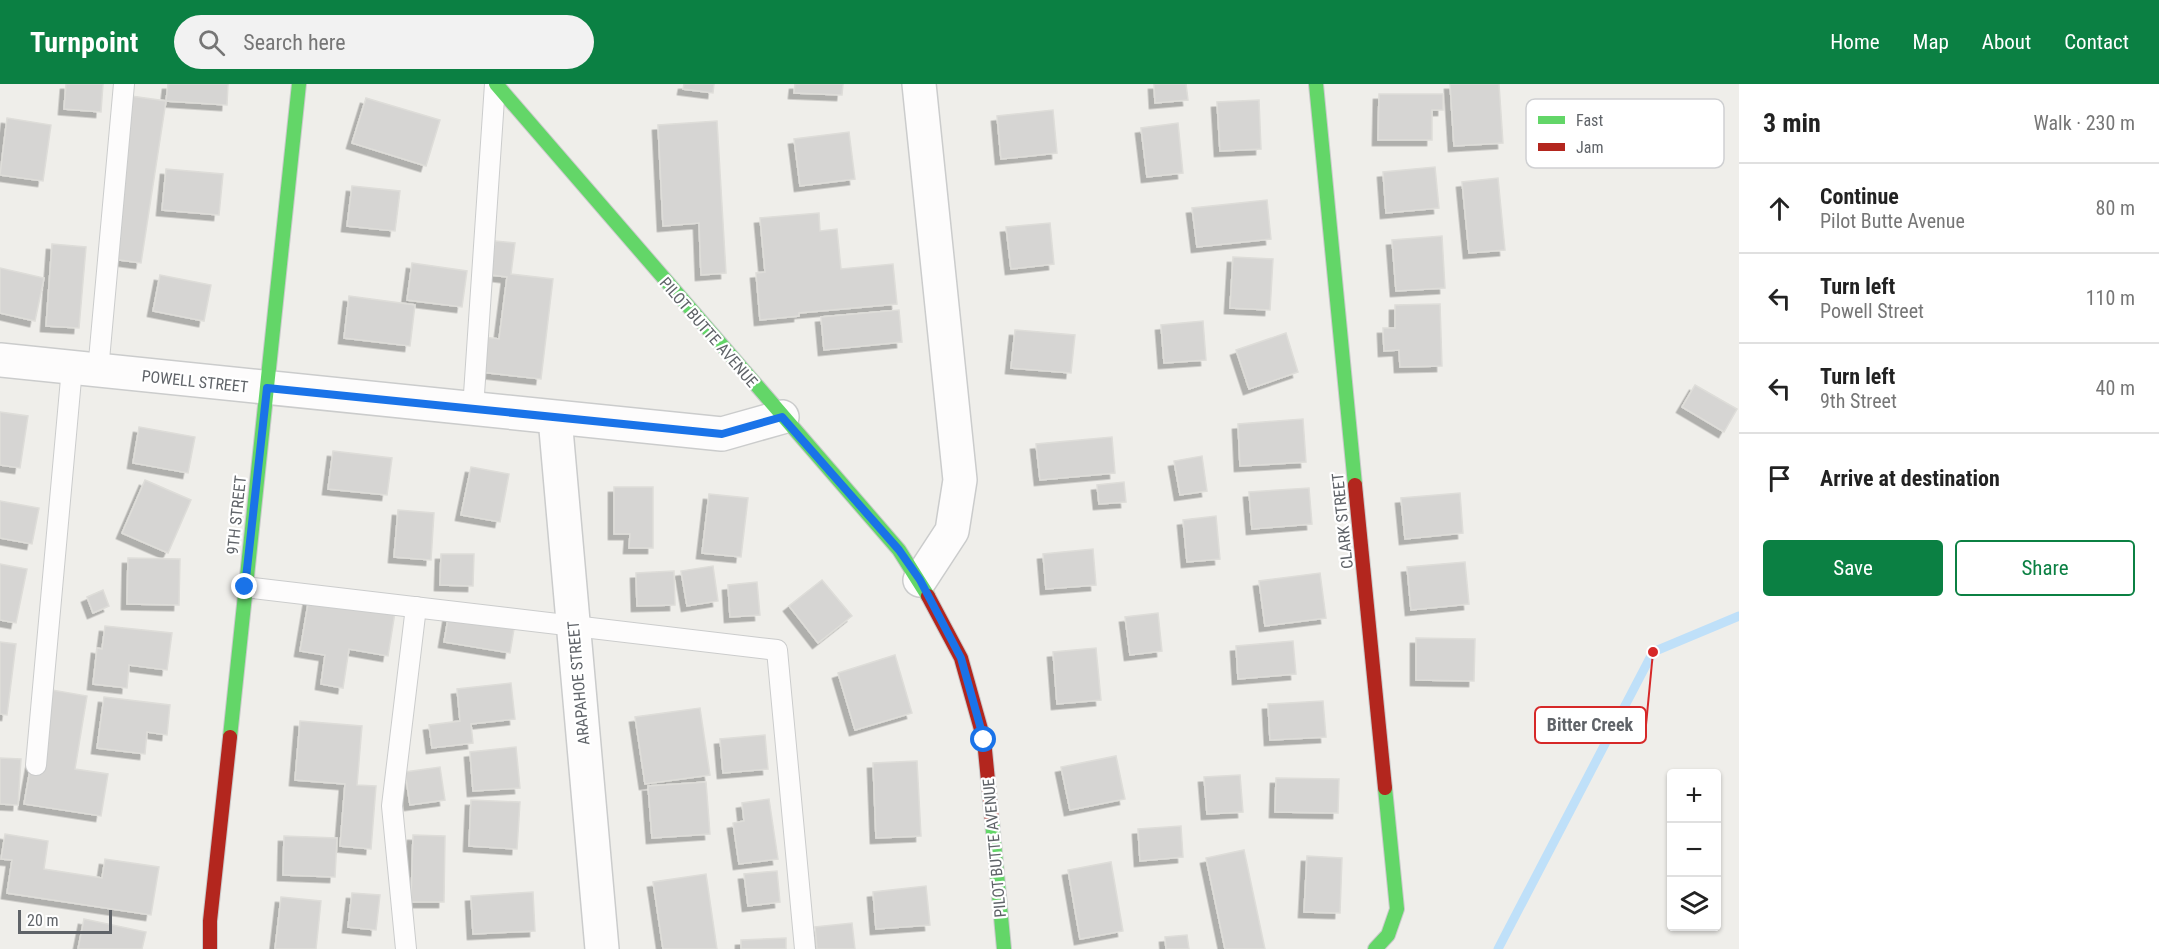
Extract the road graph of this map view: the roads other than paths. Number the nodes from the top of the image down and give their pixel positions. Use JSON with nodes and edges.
{"nodes":[{"id":1,"x":124,"y":84,"type":"edge"},
{"id":2,"x":299,"y":84,"type":"edge"},
{"id":3,"x":496,"y":84,"type":"edge"},
{"id":4,"x":919,"y":84,"type":"edge"},
{"id":5,"x":1316,"y":84,"type":"edge"},
{"id":6,"x":0,"y":360,"type":"edge"},
{"id":7,"x":85,"y":369,"type":"junction"},
{"id":8,"x":267,"y":388,"type":"junction"},
{"id":9,"x":473,"y":409,"type":"junction"},
{"id":10,"x":782,"y":417,"type":"junction"},
{"id":11,"x":555,"y":418,"type":"junction"},
{"id":12,"x":920,"y":580,"type":"junction"},
{"id":13,"x":245,"y":587,"type":"junction"},
{"id":14,"x":416,"y":607,"type":"junction"},
{"id":15,"x":573,"y":624,"type":"junction"},
{"id":16,"x":36,"y":765,"type":"dead end"},
{"id":17,"x":210,"y":949,"type":"edge"},
{"id":18,"x":406,"y":949,"type":"edge"},
{"id":19,"x":602,"y":949,"type":"edge"},
{"id":20,"x":805,"y":949,"type":"edge"},
{"id":21,"x":1004,"y":949,"type":"edge"},
{"id":22,"x":1375,"y":949,"type":"edge"}],
"edges":[{"from":1,"to":7,"type":"lane"},
{"from":2,"to":8,"type":"street","name":"9TH STREET"},
{"from":3,"to":9,"type":"lane"},
{"from":3,"to":10,"type":"street","name":"PILOT BUTTE AVENUE"},
{"from":4,"to":12,"type":"street"},
{"from":5,"to":22,"type":"street","name":"CLARK STREET"},
{"from":6,"to":7,"type":"street","name":"POWELL STREET"},
{"from":7,"to":8,"type":"street","name":"POWELL STREET"},
{"from":7,"to":16,"type":"lane"},
{"from":8,"to":9,"type":"street","name":"POWELL STREET"},
{"from":8,"to":13,"type":"street","name":"9TH STREET"},
{"from":9,"to":11,"type":"street","name":"POWELL STREET"},
{"from":10,"to":11,"type":"street","name":"POWELL STREET"},
{"from":10,"to":12,"type":"street","name":"PILOT BUTTE AVENUE"},
{"from":11,"to":15,"type":"street","name":"ARAPAHOE STREET"},
{"from":12,"to":21,"type":"street","name":"PILOT BUTTE AVENUE"},
{"from":13,"to":14,"type":"lane"},
{"from":13,"to":17,"type":"street","name":"9TH STREET"},
{"from":14,"to":15,"type":"lane"},
{"from":14,"to":18,"type":"lane"},
{"from":15,"to":19,"type":"street","name":"ARAPAHOE STREET"},
{"from":15,"to":20,"type":"lane"}]}
